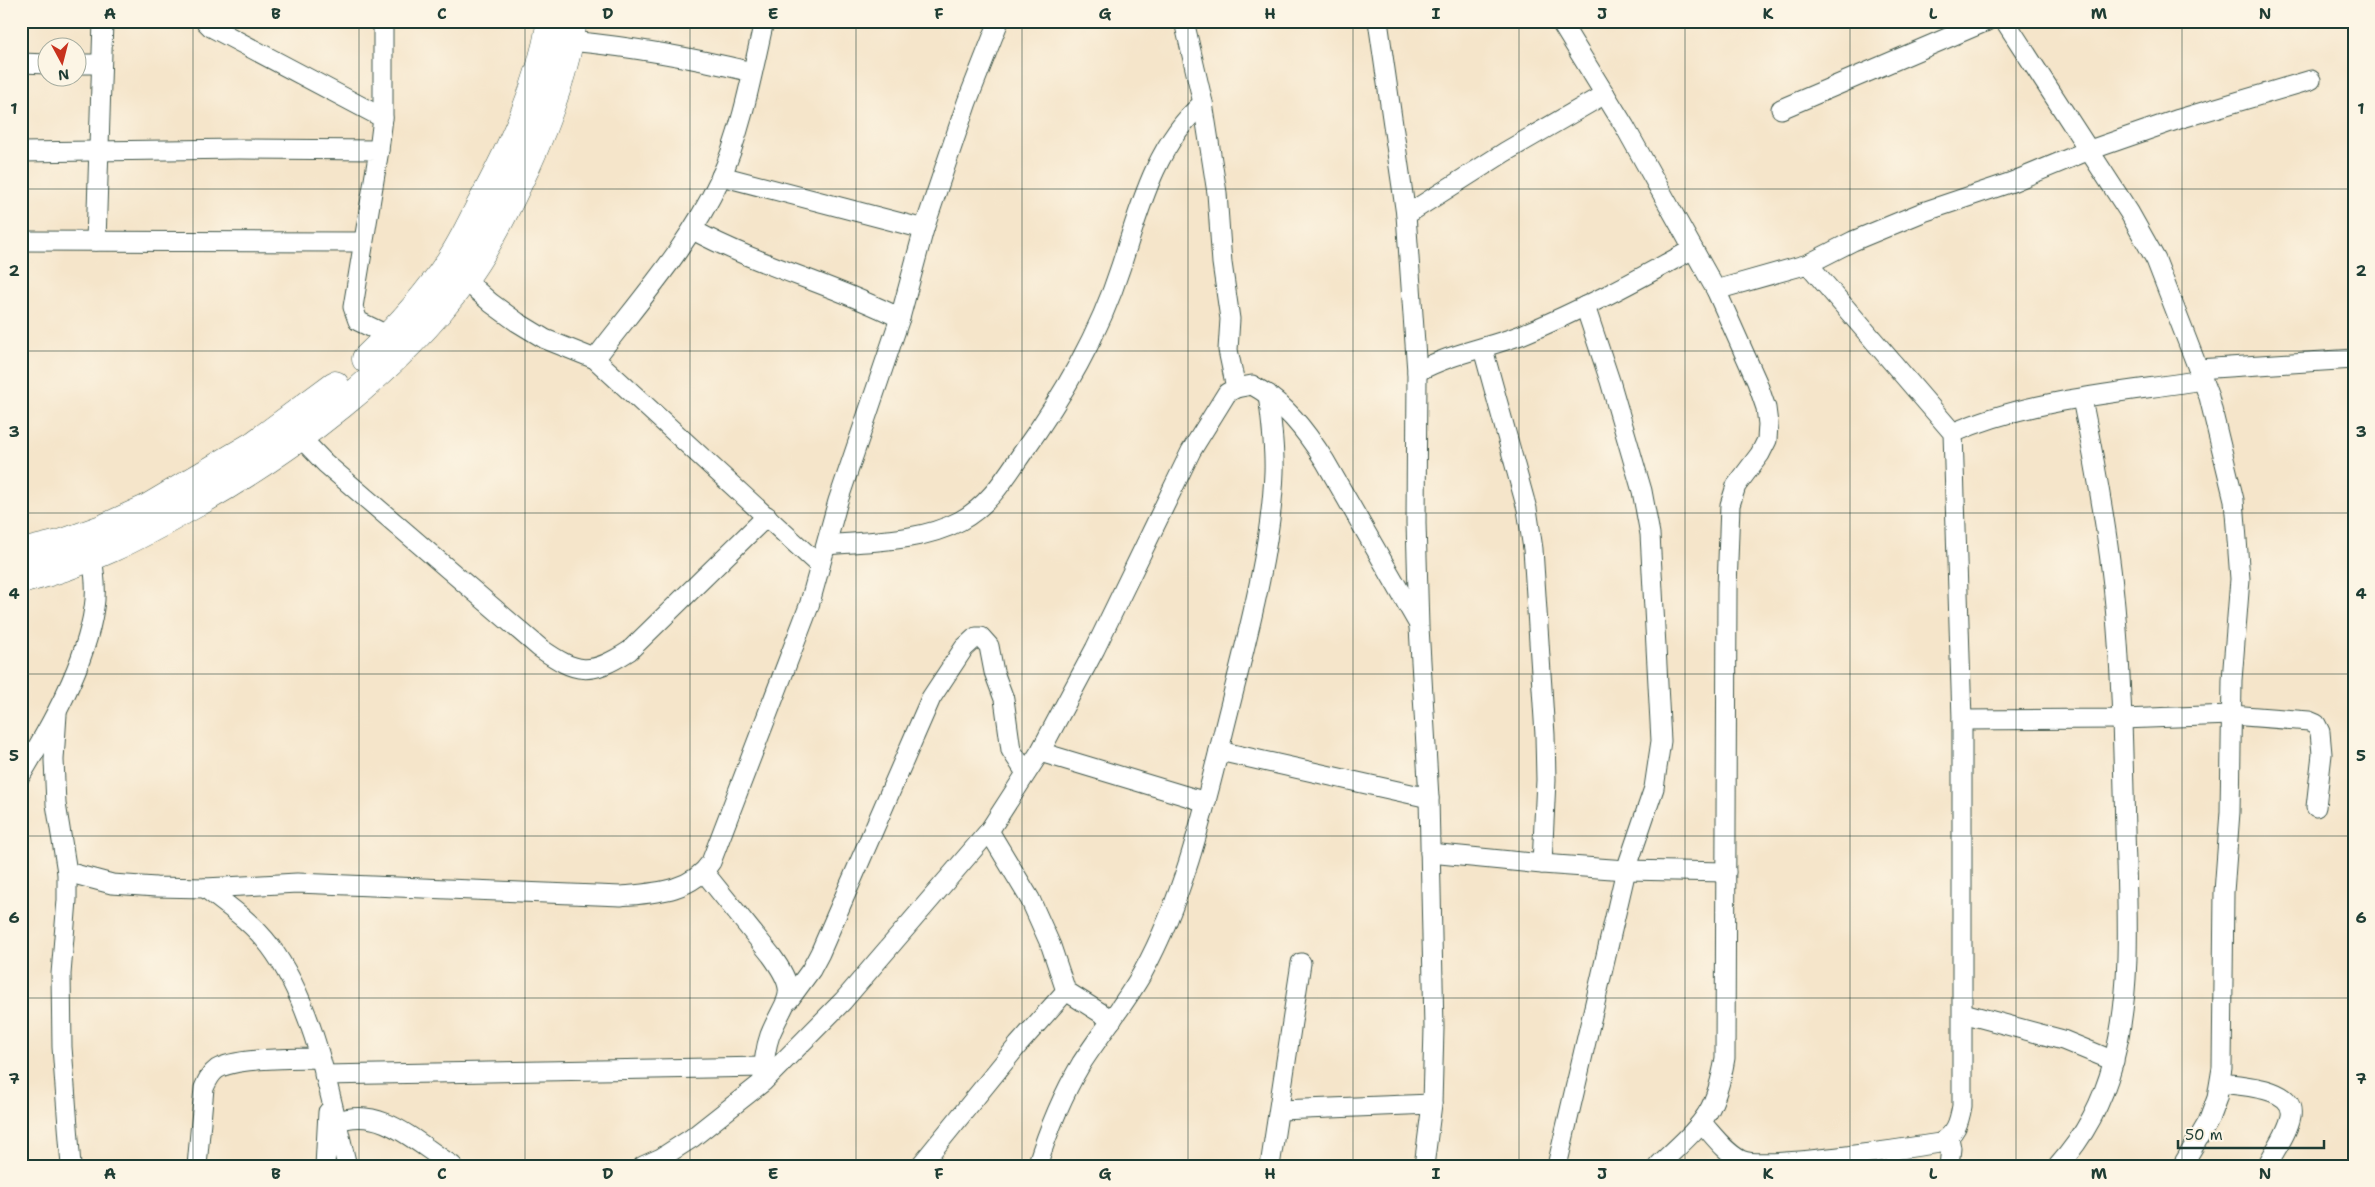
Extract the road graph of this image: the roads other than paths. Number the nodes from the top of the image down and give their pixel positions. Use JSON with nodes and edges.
{"nodes":[{"id":1,"x":103,"y":21,"type":"edge"},
{"id":2,"x":205,"y":21,"type":"edge"},
{"id":3,"x":383,"y":21,"type":"edge"},
{"id":4,"x":551,"y":21,"type":"edge"},
{"id":5,"x":764,"y":21,"type":"edge"},
{"id":6,"x":999,"y":21,"type":"edge"},
{"id":7,"x":1184,"y":21,"type":"edge"},
{"id":8,"x":1378,"y":21,"type":"edge"},
{"id":9,"x":1560,"y":21,"type":"edge"},
{"id":10,"x":1988,"y":21,"type":"edge"},
{"id":11,"x":2005,"y":21,"type":"edge"},
{"id":12,"x":571,"y":31,"type":"edge"},
{"id":13,"x":21,"y":64,"type":"edge"},
{"id":14,"x":38,"y":64,"type":"edge"},
{"id":15,"x":88,"y":64,"type":"edge"},
{"id":16,"x":100,"y":64,"type":"junction"},
{"id":17,"x":752,"y":72,"type":"junction"},
{"id":18,"x":2311,"y":80,"type":"dead end"},
{"id":19,"x":1605,"y":94,"type":"junction"},
{"id":20,"x":1203,"y":102,"type":"junction"},
{"id":21,"x":1781,"y":109,"type":"dead end"},
{"id":22,"x":383,"y":118,"type":"junction"},
{"id":23,"x":379,"y":150,"type":"junction"},
{"id":24,"x":99,"y":151,"type":"junction"},
{"id":25,"x":2087,"y":151,"type":"junction"},
{"id":26,"x":21,"y":152,"type":"edge"},
{"id":27,"x":721,"y":176,"type":"junction"},
{"id":28,"x":1406,"y":215,"type":"junction"},
{"id":29,"x":924,"y":229,"type":"junction"},
{"id":30,"x":693,"y":230,"type":"junction"},
{"id":31,"x":21,"y":240,"type":"edge"},
{"id":32,"x":96,"y":241,"type":"junction"},
{"id":33,"x":363,"y":242,"type":"junction"},
{"id":34,"x":1693,"y":249,"type":"junction"},
{"id":35,"x":1808,"y":264,"type":"junction"},
{"id":36,"x":464,"y":279,"type":"junction"},
{"id":37,"x":1716,"y":290,"type":"junction"},
{"id":38,"x":1585,"y":306,"type":"junction"},
{"id":39,"x":900,"y":318,"type":"junction"},
{"id":40,"x":389,"y":336,"type":"junction"},
{"id":41,"x":1483,"y":349,"type":"junction"},
{"id":42,"x":595,"y":359,"type":"junction"},
{"id":43,"x":2354,"y":359,"type":"edge"},
{"id":44,"x":1417,"y":372,"type":"junction"},
{"id":45,"x":2200,"y":374,"type":"junction"},
{"id":46,"x":1236,"y":388,"type":"junction"},
{"id":47,"x":1268,"y":394,"type":"junction"},
{"id":48,"x":2082,"y":399,"type":"junction"},
{"id":49,"x":1954,"y":433,"type":"junction"},
{"id":50,"x":301,"y":438,"type":"junction"},
{"id":51,"x":767,"y":516,"type":"junction"},
{"id":52,"x":827,"y":544,"type":"junction"},
{"id":53,"x":21,"y":553,"type":"edge"},
{"id":54,"x":92,"y":558,"type":"junction"},
{"id":55,"x":820,"y":566,"type":"junction"},
{"id":56,"x":21,"y":580,"type":"edge"},
{"id":57,"x":1420,"y":626,"type":"junction"},
{"id":58,"x":57,"y":714,"type":"junction"},
{"id":59,"x":2231,"y":715,"type":"junction"},
{"id":60,"x":2122,"y":719,"type":"junction"},
{"id":61,"x":1962,"y":720,"type":"junction"},
{"id":62,"x":1219,"y":751,"type":"junction"},
{"id":63,"x":1040,"y":752,"type":"junction"},
{"id":64,"x":1026,"y":773,"type":"junction"},
{"id":65,"x":21,"y":775,"type":"edge"},
{"id":66,"x":1430,"y":798,"type":"junction"},
{"id":67,"x":1206,"y":802,"type":"junction"},
{"id":68,"x":2316,"y":807,"type":"dead end"},
{"id":69,"x":990,"y":831,"type":"junction"},
{"id":70,"x":1430,"y":853,"type":"junction"},
{"id":71,"x":1542,"y":864,"type":"junction"},
{"id":72,"x":1626,"y":870,"type":"junction"},
{"id":73,"x":67,"y":872,"type":"junction"},
{"id":74,"x":704,"y":872,"type":"junction"},
{"id":75,"x":1726,"y":872,"type":"junction"},
{"id":76,"x":205,"y":888,"type":"junction"},
{"id":77,"x":1301,"y":963,"type":"dead end"},
{"id":78,"x":1066,"y":991,"type":"junction"},
{"id":79,"x":788,"y":1000,"type":"junction"},
{"id":80,"x":1963,"y":1012,"type":"junction"},
{"id":81,"x":1112,"y":1020,"type":"junction"},
{"id":82,"x":2114,"y":1061,"type":"junction"},
{"id":83,"x":322,"y":1066,"type":"junction"},
{"id":84,"x":763,"y":1074,"type":"junction"},
{"id":85,"x":2221,"y":1083,"type":"junction"},
{"id":86,"x":329,"y":1096,"type":"junction"},
{"id":87,"x":1432,"y":1104,"type":"junction"},
{"id":88,"x":1280,"y":1110,"type":"junction"},
{"id":89,"x":336,"y":1122,"type":"junction"},
{"id":90,"x":1702,"y":1123,"type":"junction"},
{"id":91,"x":1949,"y":1138,"type":"junction"},
{"id":92,"x":71,"y":1166,"type":"edge"},
{"id":93,"x":197,"y":1166,"type":"edge"},
{"id":94,"x":325,"y":1166,"type":"edge"},
{"id":95,"x":347,"y":1166,"type":"edge"},
{"id":96,"x":453,"y":1166,"type":"edge"},
{"id":97,"x":643,"y":1166,"type":"edge"},
{"id":98,"x":920,"y":1166,"type":"edge"},
{"id":99,"x":1037,"y":1166,"type":"edge"},
{"id":100,"x":1270,"y":1166,"type":"edge"},
{"id":101,"x":1424,"y":1166,"type":"edge"},
{"id":102,"x":1557,"y":1166,"type":"edge"},
{"id":103,"x":1658,"y":1166,"type":"edge"},
{"id":104,"x":1949,"y":1166,"type":"edge"},
{"id":105,"x":2058,"y":1166,"type":"edge"},
{"id":106,"x":2182,"y":1166,"type":"edge"},
{"id":107,"x":2267,"y":1166,"type":"edge"}],
"edges":[{"from":1,"to":16,"type":"street"},
{"from":2,"to":22,"type":"street"},
{"from":3,"to":22,"type":"street"},
{"from":4,"to":40,"type":"main road"},
{"from":5,"to":17,"type":"street"},
{"from":6,"to":29,"type":"street"},
{"from":7,"to":20,"type":"street"},
{"from":8,"to":28,"type":"street"},
{"from":9,"to":19,"type":"street"},
{"from":10,"to":21,"type":"street"},
{"from":11,"to":25,"type":"street"},
{"from":12,"to":17,"type":"street"},
{"from":12,"to":36,"type":"main road"},
{"from":13,"to":14,"type":"street"},
{"from":15,"to":16,"type":"street"},
{"from":16,"to":24,"type":"street"},
{"from":17,"to":27,"type":"street"},
{"from":18,"to":25,"type":"street"},
{"from":19,"to":28,"type":"street"},
{"from":19,"to":34,"type":"street"},
{"from":20,"to":46,"type":"street"},
{"from":20,"to":52,"type":"street"},
{"from":22,"to":23,"type":"street"},
{"from":23,"to":24,"type":"street"},
{"from":23,"to":33,"type":"street"},
{"from":24,"to":26,"type":"street"},
{"from":24,"to":32,"type":"street"},
{"from":25,"to":35,"type":"street"},
{"from":25,"to":45,"type":"street"},
{"from":27,"to":29,"type":"street"},
{"from":27,"to":30,"type":"street"},
{"from":28,"to":44,"type":"street"},
{"from":29,"to":39,"type":"street"},
{"from":30,"to":39,"type":"street"},
{"from":30,"to":42,"type":"street"},
{"from":31,"to":32,"type":"street"},
{"from":32,"to":33,"type":"street"},
{"from":33,"to":40,"type":"street"},
{"from":34,"to":37,"type":"street"},
{"from":34,"to":38,"type":"street"},
{"from":35,"to":37,"type":"street"},
{"from":35,"to":49,"type":"street"},
{"from":36,"to":42,"type":"street"},
{"from":36,"to":50,"type":"main road"},
{"from":37,"to":75,"type":"street"},
{"from":38,"to":41,"type":"street"},
{"from":38,"to":72,"type":"street"},
{"from":39,"to":52,"type":"street"},
{"from":40,"to":53,"type":"main road"},
{"from":41,"to":44,"type":"street"},
{"from":41,"to":71,"type":"street"},
{"from":42,"to":51,"type":"street"},
{"from":43,"to":45,"type":"street"},
{"from":44,"to":57,"type":"street"},
{"from":45,"to":48,"type":"street"},
{"from":45,"to":59,"type":"street"},
{"from":46,"to":47,"type":"street"},
{"from":46,"to":63,"type":"street"},
{"from":47,"to":57,"type":"street"},
{"from":47,"to":62,"type":"street"},
{"from":48,"to":49,"type":"street"},
{"from":48,"to":60,"type":"street"},
{"from":49,"to":61,"type":"street"},
{"from":50,"to":51,"type":"street"},
{"from":50,"to":54,"type":"main road"},
{"from":51,"to":55,"type":"street"},
{"from":52,"to":55,"type":"street"},
{"from":54,"to":56,"type":"main road"},
{"from":54,"to":58,"type":"street"},
{"from":55,"to":74,"type":"street"},
{"from":57,"to":66,"type":"street"},
{"from":58,"to":65,"type":"street"},
{"from":58,"to":73,"type":"street"},
{"from":59,"to":60,"type":"street"},
{"from":59,"to":68,"type":"street"},
{"from":59,"to":85,"type":"street"},
{"from":60,"to":61,"type":"street"},
{"from":60,"to":82,"type":"street"},
{"from":61,"to":80,"type":"street"},
{"from":62,"to":66,"type":"street"},
{"from":62,"to":67,"type":"street"},
{"from":63,"to":64,"type":"street"},
{"from":63,"to":67,"type":"street"},
{"from":64,"to":69,"type":"street"},
{"from":64,"to":79,"type":"street"},
{"from":66,"to":70,"type":"street"},
{"from":67,"to":81,"type":"street"},
{"from":69,"to":78,"type":"street"},
{"from":69,"to":84,"type":"street"},
{"from":70,"to":71,"type":"street"},
{"from":70,"to":87,"type":"street"},
{"from":71,"to":72,"type":"street"},
{"from":72,"to":75,"type":"street"},
{"from":72,"to":102,"type":"street"},
{"from":73,"to":76,"type":"street"},
{"from":73,"to":92,"type":"street"},
{"from":74,"to":76,"type":"street"},
{"from":74,"to":79,"type":"street"},
{"from":75,"to":90,"type":"street"},
{"from":76,"to":83,"type":"street"},
{"from":77,"to":88,"type":"street"},
{"from":78,"to":81,"type":"street"},
{"from":78,"to":98,"type":"street"},
{"from":79,"to":84,"type":"street"},
{"from":80,"to":82,"type":"street"},
{"from":80,"to":91,"type":"street"},
{"from":81,"to":99,"type":"street"},
{"from":82,"to":105,"type":"street"},
{"from":83,"to":84,"type":"street"},
{"from":83,"to":86,"type":"street"},
{"from":83,"to":93,"type":"street"},
{"from":84,"to":97,"type":"street"},
{"from":85,"to":106,"type":"street"},
{"from":85,"to":107,"type":"street"},
{"from":86,"to":89,"type":"street"},
{"from":86,"to":94,"type":"street"},
{"from":87,"to":88,"type":"street"},
{"from":87,"to":101,"type":"street"},
{"from":88,"to":100,"type":"street"},
{"from":89,"to":95,"type":"street"},
{"from":89,"to":96,"type":"street"},
{"from":90,"to":91,"type":"street"},
{"from":90,"to":103,"type":"street"},
{"from":91,"to":104,"type":"street"}]}
